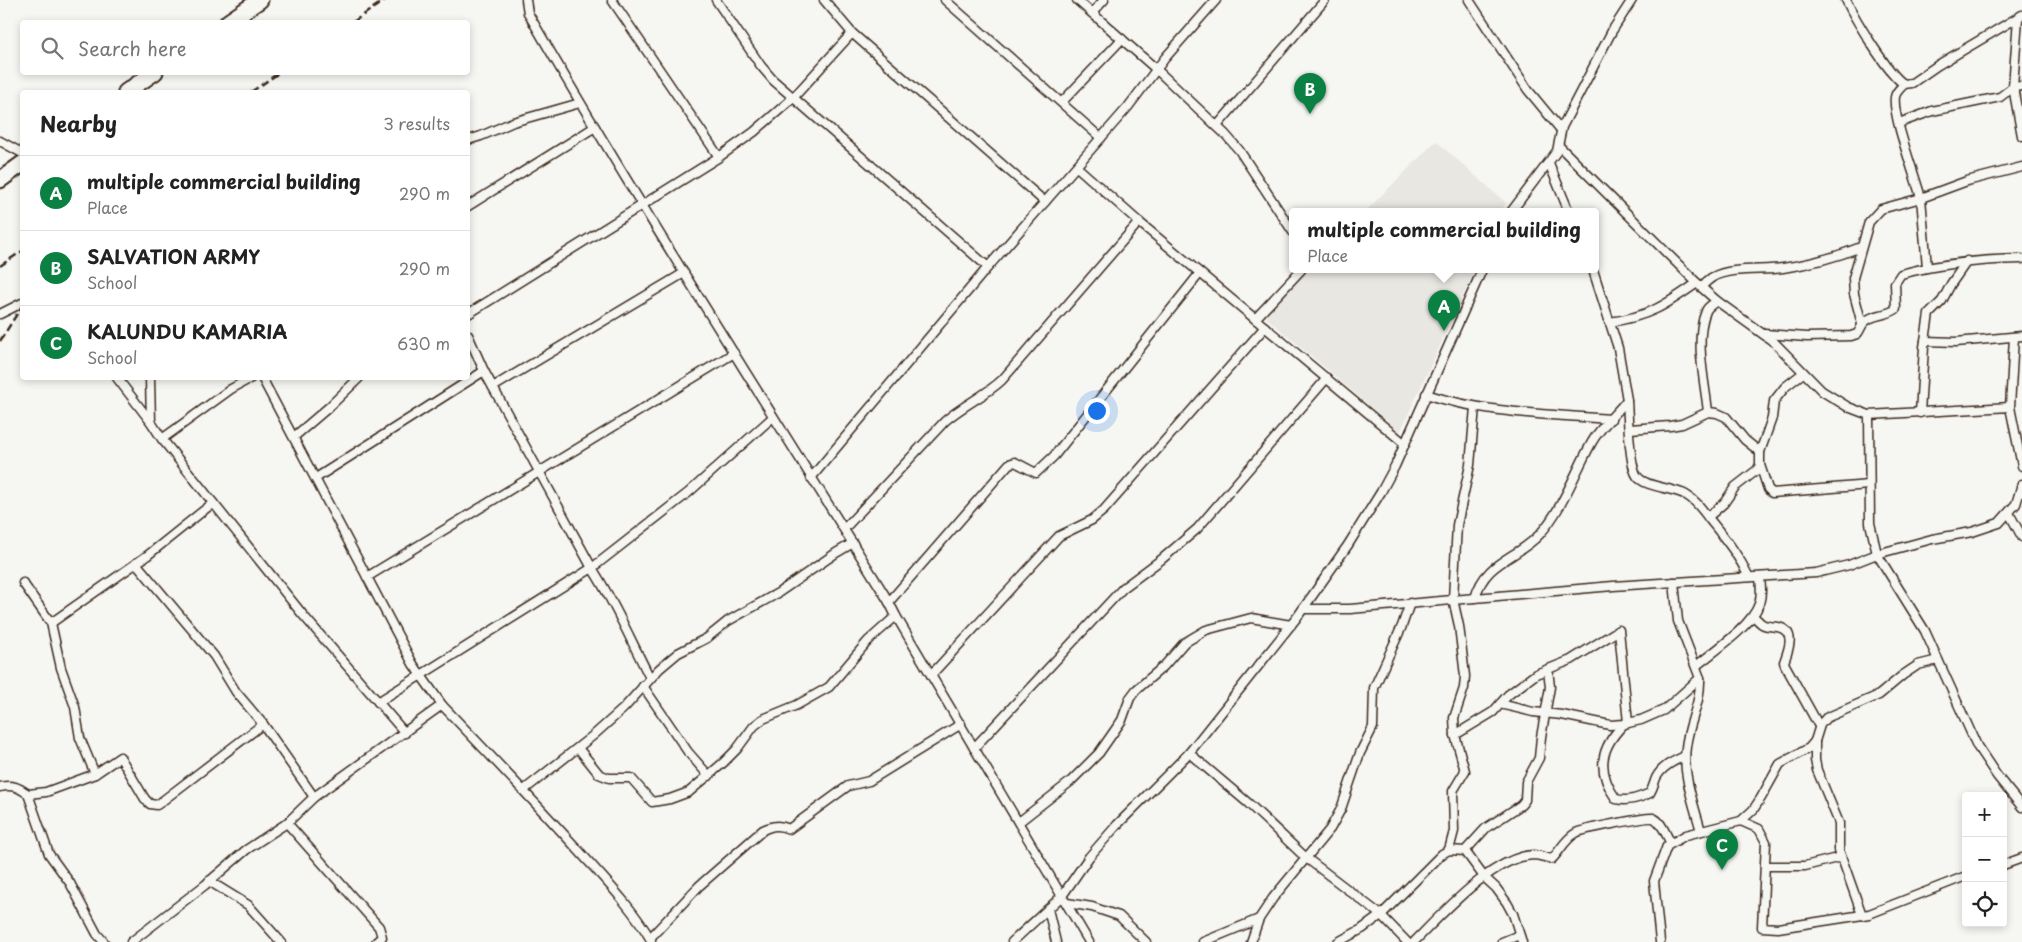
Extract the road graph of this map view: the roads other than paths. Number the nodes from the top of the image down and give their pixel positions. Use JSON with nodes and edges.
{"nodes":[{"id":1,"x":526,"y":0,"type":"edge"},
{"id":2,"x":612,"y":0,"type":"edge"},
{"id":3,"x":716,"y":0,"type":"edge"},
{"id":4,"x":824,"y":0,"type":"edge"},
{"id":5,"x":945,"y":0,"type":"edge"},
{"id":6,"x":1077,"y":0,"type":"edge"},
{"id":7,"x":1104,"y":0,"type":"edge"},
{"id":8,"x":1216,"y":0,"type":"edge"},
{"id":9,"x":1325,"y":0,"type":"edge"},
{"id":10,"x":1469,"y":0,"type":"edge"},
{"id":11,"x":1632,"y":0,"type":"edge"},
{"id":12,"x":1846,"y":0,"type":"edge"},
{"id":13,"x":256,"y":1,"type":"edge"},
{"id":14,"x":1092,"y":13,"type":"junction"},
{"id":15,"x":2020,"y":16,"type":"edge"},
{"id":16,"x":231,"y":20,"type":"edge"},
{"id":17,"x":852,"y":33,"type":"junction"},
{"id":18,"x":1122,"y":39,"type":"junction"},
{"id":19,"x":1156,"y":69,"type":"junction"},
{"id":20,"x":151,"y":75,"type":"edge"},
{"id":21,"x":1904,"y":84,"type":"junction"},
{"id":22,"x":2022,"y":86,"type":"edge"},
{"id":23,"x":2013,"y":87,"type":"junction"},
{"id":24,"x":129,"y":90,"type":"edge"},
{"id":25,"x":793,"y":98,"type":"junction"},
{"id":26,"x":1062,"y":102,"type":"junction"},
{"id":27,"x":580,"y":103,"type":"junction"},
{"id":28,"x":1899,"y":123,"type":"junction"},
{"id":29,"x":1217,"y":126,"type":"junction"},
{"id":30,"x":595,"y":127,"type":"junction"},
{"id":31,"x":1561,"y":130,"type":"junction"},
{"id":32,"x":2022,"y":136,"type":"edge"},
{"id":33,"x":1101,"y":138,"type":"junction"},
{"id":34,"x":470,"y":139,"type":"edge"},
{"id":35,"x":0,"y":142,"type":"edge"},
{"id":36,"x":1559,"y":146,"type":"junction"},
{"id":37,"x":20,"y":152,"type":"edge"},
{"id":38,"x":719,"y":157,"type":"junction"},
{"id":39,"x":1549,"y":162,"type":"junction"},
{"id":40,"x":20,"y":165,"type":"edge"},
{"id":41,"x":1077,"y":167,"type":"junction"},
{"id":42,"x":2022,"y":167,"type":"edge"},
{"id":43,"x":0,"y":180,"type":"edge"},
{"id":44,"x":1921,"y":198,"type":"junction"},
{"id":45,"x":1045,"y":202,"type":"junction"},
{"id":46,"x":642,"y":204,"type":"junction"},
{"id":47,"x":470,"y":205,"type":"edge"},
{"id":48,"x":1514,"y":208,"type":"edge"},
{"id":49,"x":1568,"y":208,"type":"edge"},
{"id":50,"x":1139,"y":222,"type":"junction"},
{"id":51,"x":1289,"y":226,"type":"edge"},
{"id":52,"x":1862,"y":247,"type":"junction"},
{"id":53,"x":2022,"y":259,"type":"edge"},
{"id":54,"x":1967,"y":261,"type":"junction"},
{"id":55,"x":988,"y":267,"type":"junction"},
{"id":56,"x":1926,"y":267,"type":"junction"},
{"id":57,"x":684,"y":273,"type":"junction"},
{"id":58,"x":1200,"y":273,"type":"junction"},
{"id":59,"x":1298,"y":273,"type":"edge"},
{"id":60,"x":1481,"y":273,"type":"edge"},
{"id":61,"x":1594,"y":273,"type":"edge"},
{"id":62,"x":1699,"y":284,"type":"junction"},
{"id":63,"x":1717,"y":301,"type":"junction"},
{"id":64,"x":20,"y":303,"type":"edge"},
{"id":65,"x":470,"y":313,"type":"edge"},
{"id":66,"x":0,"y":314,"type":"edge"},
{"id":67,"x":1255,"y":319,"type":"junction"},
{"id":68,"x":1609,"y":322,"type":"junction"},
{"id":69,"x":1862,"y":324,"type":"junction"},
{"id":70,"x":1265,"y":326,"type":"junction"},
{"id":71,"x":1764,"y":334,"type":"junction"},
{"id":72,"x":2018,"y":336,"type":"edge"},
{"id":73,"x":470,"y":340,"type":"edge"},
{"id":74,"x":1925,"y":341,"type":"junction"},
{"id":75,"x":734,"y":352,"type":"junction"},
{"id":76,"x":484,"y":371,"type":"junction"},
{"id":77,"x":1803,"y":373,"type":"junction"},
{"id":78,"x":1327,"y":378,"type":"junction"},
{"id":79,"x":119,"y":380,"type":"edge"},
{"id":80,"x":150,"y":380,"type":"edge"},
{"id":81,"x":248,"y":380,"type":"edge"},
{"id":82,"x":263,"y":380,"type":"edge"},
{"id":83,"x":357,"y":380,"type":"edge"},
{"id":84,"x":470,"y":380,"type":"edge"},
{"id":85,"x":470,"y":380,"type":"edge"},
{"id":86,"x":493,"y":387,"type":"junction"},
{"id":87,"x":1426,"y":394,"type":"junction"},
{"id":88,"x":1627,"y":400,"type":"junction"},
{"id":89,"x":1475,"y":407,"type":"junction"},
{"id":90,"x":2010,"y":408,"type":"junction"},
{"id":91,"x":1708,"y":412,"type":"junction"},
{"id":92,"x":1920,"y":414,"type":"junction"},
{"id":93,"x":1869,"y":415,"type":"junction"},
{"id":94,"x":773,"y":417,"type":"junction"},
{"id":95,"x":1611,"y":419,"type":"junction"},
{"id":96,"x":151,"y":422,"type":"junction"},
{"id":97,"x":1630,"y":429,"type":"junction"},
{"id":98,"x":295,"y":436,"type":"junction"},
{"id":99,"x":162,"y":439,"type":"junction"},
{"id":100,"x":1405,"y":444,"type":"junction"},
{"id":101,"x":1760,"y":452,"type":"junction"},
{"id":102,"x":1760,"y":464,"type":"junction"},
{"id":103,"x":2022,"y":466,"type":"edge"},
{"id":104,"x":541,"y":471,"type":"junction"},
{"id":105,"x":316,"y":478,"type":"junction"},
{"id":106,"x":810,"y":478,"type":"junction"},
{"id":107,"x":2022,"y":484,"type":"edge"},
{"id":108,"x":1870,"y":485,"type":"junction"},
{"id":109,"x":213,"y":504,"type":"junction"},
{"id":110,"x":2009,"y":513,"type":"junction"},
{"id":111,"x":1708,"y":517,"type":"junction"},
{"id":112,"x":844,"y":529,"type":"junction"},
{"id":113,"x":2022,"y":537,"type":"edge"},
{"id":114,"x":853,"y":543,"type":"junction"},
{"id":115,"x":1877,"y":554,"type":"junction"},
{"id":116,"x":136,"y":563,"type":"junction"},
{"id":117,"x":592,"y":568,"type":"junction"},
{"id":118,"x":367,"y":576,"type":"junction"},
{"id":119,"x":1749,"y":577,"type":"junction"},
{"id":120,"x":1760,"y":577,"type":"junction"},
{"id":121,"x":1674,"y":582,"type":"junction"},
{"id":122,"x":23,"y":583,"type":"dead end"},
{"id":123,"x":1475,"y":598,"type":"junction"},
{"id":124,"x":1453,"y":599,"type":"junction"},
{"id":125,"x":889,"y":602,"type":"junction"},
{"id":126,"x":1410,"y":603,"type":"junction"},
{"id":127,"x":1303,"y":609,"type":"junction"},
{"id":128,"x":896,"y":616,"type":"junction"},
{"id":129,"x":1753,"y":616,"type":"junction"},
{"id":130,"x":50,"y":623,"type":"junction"},
{"id":131,"x":1291,"y":625,"type":"junction"},
{"id":132,"x":1938,"y":660,"type":"junction"},
{"id":133,"x":1696,"y":666,"type":"junction"},
{"id":134,"x":1548,"y":669,"type":"junction"},
{"id":135,"x":932,"y":674,"type":"junction"},
{"id":136,"x":421,"y":676,"type":"junction"},
{"id":137,"x":650,"y":678,"type":"junction"},
{"id":138,"x":1700,"y":678,"type":"junction"},
{"id":139,"x":643,"y":686,"type":"junction"},
{"id":140,"x":378,"y":702,"type":"junction"},
{"id":141,"x":1500,"y":704,"type":"junction"},
{"id":142,"x":442,"y":706,"type":"junction"},
{"id":143,"x":1545,"y":713,"type":"junction"},
{"id":144,"x":263,"y":724,"type":"junction"},
{"id":145,"x":960,"y":724,"type":"junction"},
{"id":146,"x":1626,"y":724,"type":"junction"},
{"id":147,"x":1819,"y":726,"type":"junction"},
{"id":148,"x":405,"y":733,"type":"junction"},
{"id":149,"x":1455,"y":735,"type":"junction"},
{"id":150,"x":1815,"y":741,"type":"junction"},
{"id":151,"x":578,"y":748,"type":"junction"},
{"id":152,"x":974,"y":748,"type":"junction"},
{"id":153,"x":1189,"y":753,"type":"junction"},
{"id":154,"x":1686,"y":756,"type":"junction"},
{"id":155,"x":95,"y":774,"type":"junction"},
{"id":156,"x":709,"y":776,"type":"junction"},
{"id":157,"x":0,"y":787,"type":"edge"},
{"id":158,"x":524,"y":790,"type":"junction"},
{"id":159,"x":28,"y":794,"type":"junction"},
{"id":160,"x":314,"y":797,"type":"junction"},
{"id":161,"x":2021,"y":803,"type":"edge"},
{"id":162,"x":1741,"y":821,"type":"junction"},
{"id":163,"x":1019,"y":822,"type":"junction"},
{"id":164,"x":287,"y":823,"type":"junction"},
{"id":165,"x":1701,"y":831,"type":"junction"},
{"id":166,"x":1671,"y":843,"type":"junction"},
{"id":167,"x":1449,"y":850,"type":"junction"},
{"id":168,"x":1465,"y":851,"type":"junction"},
{"id":169,"x":1305,"y":857,"type":"junction"},
{"id":170,"x":1841,"y":857,"type":"junction"},
{"id":171,"x":2022,"y":858,"type":"edge"},
{"id":172,"x":2007,"y":864,"type":"edge"},
{"id":173,"x":1766,"y":866,"type":"junction"},
{"id":174,"x":1484,"y":877,"type":"junction"},
{"id":175,"x":1962,"y":878,"type":"edge"},
{"id":176,"x":209,"y":881,"type":"junction"},
{"id":177,"x":1062,"y":896,"type":"junction"},
{"id":178,"x":1067,"y":903,"type":"junction"},
{"id":179,"x":1048,"y":909,"type":"junction"},
{"id":180,"x":1381,"y":915,"type":"junction"},
{"id":181,"x":1862,"y":915,"type":"junction"},
{"id":182,"x":1260,"y":919,"type":"junction"},
{"id":183,"x":1520,"y":939,"type":"edge"},
{"id":184,"x":651,"y":940,"type":"edge"},
{"id":185,"x":104,"y":942,"type":"edge"},
{"id":186,"x":130,"y":942,"type":"edge"},
{"id":187,"x":282,"y":942,"type":"edge"},
{"id":188,"x":376,"y":942,"type":"edge"},
{"id":189,"x":1012,"y":942,"type":"edge"},
{"id":190,"x":1056,"y":942,"type":"edge"},
{"id":191,"x":1089,"y":942,"type":"edge"},
{"id":192,"x":1146,"y":942,"type":"edge"},
{"id":193,"x":1203,"y":942,"type":"edge"},
{"id":194,"x":1251,"y":942,"type":"edge"},
{"id":195,"x":1338,"y":942,"type":"edge"},
{"id":196,"x":1407,"y":942,"type":"edge"},
{"id":197,"x":1414,"y":942,"type":"edge"},
{"id":198,"x":1502,"y":942,"type":"edge"},
{"id":199,"x":1660,"y":942,"type":"edge"}],
"edges":[{"from":1,"to":27,"type":"street"},
{"from":2,"to":38,"type":"street"},
{"from":3,"to":25,"type":"street"},
{"from":4,"to":17,"type":"street"},
{"from":5,"to":26,"type":"street"},
{"from":6,"to":14,"type":"street"},
{"from":7,"to":14,"type":"street"},
{"from":8,"to":19,"type":"street"},
{"from":9,"to":29,"type":"street"},
{"from":10,"to":31,"type":"street"},
{"from":11,"to":31,"type":"street"},
{"from":12,"to":21,"type":"street"},
{"from":13,"to":16,"type":"highway"},
{"from":14,"to":18,"type":"street"},
{"from":15,"to":21,"type":"street"},
{"from":15,"to":23,"type":"street"},
{"from":17,"to":25,"type":"street"},
{"from":17,"to":45,"type":"street"},
{"from":18,"to":19,"type":"street"},
{"from":18,"to":26,"type":"street"},
{"from":19,"to":29,"type":"street"},
{"from":19,"to":33,"type":"street"},
{"from":20,"to":24,"type":"highway"},
{"from":21,"to":28,"type":"street"},
{"from":22,"to":23,"type":"street"},
{"from":23,"to":28,"type":"street"},
{"from":23,"to":32,"type":"street"},
{"from":25,"to":38,"type":"street"},
{"from":25,"to":55,"type":"street"},
{"from":26,"to":33,"type":"street"},
{"from":27,"to":30,"type":"street"},
{"from":27,"to":34,"type":"street"},
{"from":28,"to":44,"type":"street"},
{"from":29,"to":51,"type":"street"},
{"from":30,"to":46,"type":"street"},
{"from":30,"to":47,"type":"street"},
{"from":31,"to":36,"type":"street"},
{"from":33,"to":41,"type":"street"},
{"from":35,"to":37,"type":"street"},
{"from":36,"to":39,"type":"street"},
{"from":36,"to":62,"type":"street"},
{"from":38,"to":46,"type":"street"},
{"from":39,"to":48,"type":"street"},
{"from":39,"to":49,"type":"street"},
{"from":40,"to":43,"type":"highway"},
{"from":41,"to":45,"type":"street"},
{"from":41,"to":50,"type":"street"},
{"from":42,"to":44,"type":"street"},
{"from":44,"to":52,"type":"street"},
{"from":44,"to":56,"type":"street"},
{"from":45,"to":55,"type":"street"},
{"from":46,"to":57,"type":"street"},
{"from":46,"to":65,"type":"street"},
{"from":50,"to":58,"type":"street"},
{"from":50,"to":112,"type":"street"},
{"from":52,"to":62,"type":"street"},
{"from":52,"to":69,"type":"street"},
{"from":53,"to":54,"type":"street"},
{"from":54,"to":56,"type":"street"},
{"from":54,"to":74,"type":"street"},
{"from":55,"to":106,"type":"street"},
{"from":56,"to":69,"type":"street"},
{"from":57,"to":75,"type":"street"},
{"from":57,"to":86,"type":"street"},
{"from":58,"to":67,"type":"street"},
{"from":58,"to":125,"type":"street"},
{"from":59,"to":67,"type":"street"},
{"from":60,"to":87,"type":"street"},
{"from":61,"to":68,"type":"street"},
{"from":62,"to":63,"type":"street"},
{"from":62,"to":68,"type":"street"},
{"from":63,"to":71,"type":"street"},
{"from":63,"to":91,"type":"street"},
{"from":64,"to":66,"type":"street"},
{"from":67,"to":70,"type":"street"},
{"from":68,"to":88,"type":"street"},
{"from":69,"to":71,"type":"street"},
{"from":70,"to":78,"type":"street"},
{"from":70,"to":135,"type":"street"},
{"from":71,"to":77,"type":"street"},
{"from":72,"to":74,"type":"street"},
{"from":72,"to":90,"type":"street"},
{"from":73,"to":76,"type":"street"},
{"from":74,"to":92,"type":"street"},
{"from":75,"to":94,"type":"street"},
{"from":75,"to":104,"type":"street"},
{"from":76,"to":85,"type":"street"},
{"from":76,"to":86,"type":"street"},
{"from":77,"to":93,"type":"street"},
{"from":77,"to":101,"type":"street"},
{"from":78,"to":100,"type":"street"},
{"from":78,"to":152,"type":"street"},
{"from":79,"to":96,"type":"street"},
{"from":80,"to":96,"type":"street"},
{"from":81,"to":99,"type":"street"},
{"from":82,"to":98,"type":"street"},
{"from":83,"to":98,"type":"street"},
{"from":84,"to":105,"type":"street"},
{"from":86,"to":104,"type":"street"},
{"from":87,"to":89,"type":"street"},
{"from":87,"to":100,"type":"street"},
{"from":88,"to":95,"type":"street"},
{"from":88,"to":97,"type":"street"},
{"from":89,"to":95,"type":"street"},
{"from":89,"to":124,"type":"street"},
{"from":90,"to":92,"type":"street"},
{"from":90,"to":103,"type":"street"},
{"from":91,"to":97,"type":"street"},
{"from":91,"to":101,"type":"street"},
{"from":92,"to":93,"type":"street"},
{"from":93,"to":108,"type":"street"},
{"from":94,"to":106,"type":"street"},
{"from":94,"to":117,"type":"street"},
{"from":95,"to":123,"type":"street"},
{"from":96,"to":99,"type":"street"},
{"from":97,"to":111,"type":"street"},
{"from":98,"to":105,"type":"street"},
{"from":99,"to":109,"type":"street"},
{"from":100,"to":127,"type":"street"},
{"from":101,"to":102,"type":"street"},
{"from":102,"to":108,"type":"street"},
{"from":102,"to":111,"type":"street"},
{"from":104,"to":117,"type":"street"},
{"from":104,"to":118,"type":"street"},
{"from":105,"to":118,"type":"street"},
{"from":106,"to":112,"type":"street"},
{"from":107,"to":110,"type":"street"},
{"from":108,"to":115,"type":"street"},
{"from":109,"to":116,"type":"street"},
{"from":109,"to":140,"type":"street"},
{"from":110,"to":113,"type":"street"},
{"from":110,"to":115,"type":"street"},
{"from":111,"to":119,"type":"street"},
{"from":112,"to":114,"type":"street"},
{"from":114,"to":125,"type":"street"},
{"from":114,"to":137,"type":"street"},
{"from":115,"to":120,"type":"street"},
{"from":115,"to":132,"type":"street"},
{"from":116,"to":130,"type":"street"},
{"from":116,"to":144,"type":"street"},
{"from":117,"to":136,"type":"street"},
{"from":117,"to":137,"type":"street"},
{"from":118,"to":136,"type":"street"},
{"from":119,"to":120,"type":"street"},
{"from":119,"to":121,"type":"street"},
{"from":120,"to":129,"type":"street"},
{"from":121,"to":123,"type":"street"},
{"from":121,"to":133,"type":"street"},
{"from":122,"to":130,"type":"street"},
{"from":123,"to":124,"type":"street"},
{"from":124,"to":126,"type":"street"},
{"from":124,"to":149,"type":"street"},
{"from":125,"to":128,"type":"street"},
{"from":126,"to":127,"type":"street"},
{"from":126,"to":169,"type":"street"},
{"from":127,"to":131,"type":"street"},
{"from":128,"to":135,"type":"street"},
{"from":128,"to":156,"type":"street"},
{"from":129,"to":133,"type":"street"},
{"from":129,"to":147,"type":"street"},
{"from":130,"to":155,"type":"street"},
{"from":131,"to":153,"type":"street"},
{"from":131,"to":163,"type":"street"},
{"from":132,"to":147,"type":"street"},
{"from":132,"to":161,"type":"street"},
{"from":133,"to":138,"type":"street"},
{"from":134,"to":141,"type":"street"},
{"from":134,"to":143,"type":"street"},
{"from":134,"to":146,"type":"street"},
{"from":135,"to":145,"type":"street"},
{"from":136,"to":140,"type":"street"},
{"from":136,"to":142,"type":"street"},
{"from":137,"to":139,"type":"street"},
{"from":138,"to":146,"type":"street"},
{"from":138,"to":154,"type":"street"},
{"from":139,"to":151,"type":"street"},
{"from":139,"to":156,"type":"street"},
{"from":140,"to":148,"type":"street"},
{"from":141,"to":143,"type":"street"},
{"from":141,"to":149,"type":"street"},
{"from":142,"to":148,"type":"street"},
{"from":142,"to":158,"type":"street"},
{"from":143,"to":146,"type":"street"},
{"from":143,"to":168,"type":"street"},
{"from":144,"to":155,"type":"street"},
{"from":144,"to":160,"type":"street"},
{"from":145,"to":152,"type":"street"},
{"from":145,"to":184,"type":"street"},
{"from":146,"to":154,"type":"street"},
{"from":147,"to":150,"type":"street"},
{"from":148,"to":160,"type":"street"},
{"from":149,"to":167,"type":"street"},
{"from":150,"to":162,"type":"street"},
{"from":150,"to":170,"type":"street"},
{"from":151,"to":156,"type":"street"},
{"from":151,"to":158,"type":"street"},
{"from":152,"to":163,"type":"street"},
{"from":153,"to":169,"type":"street"},
{"from":153,"to":177,"type":"street"},
{"from":154,"to":165,"type":"street"},
{"from":155,"to":159,"type":"street"},
{"from":157,"to":159,"type":"street"},
{"from":158,"to":184,"type":"street"},
{"from":159,"to":185,"type":"street"},
{"from":160,"to":164,"type":"street"},
{"from":162,"to":165,"type":"street"},
{"from":162,"to":173,"type":"street"},
{"from":163,"to":177,"type":"street"},
{"from":164,"to":176,"type":"street"},
{"from":164,"to":188,"type":"street"},
{"from":165,"to":166,"type":"street"},
{"from":166,"to":174,"type":"street"},
{"from":166,"to":199,"type":"street"},
{"from":167,"to":168,"type":"street"},
{"from":167,"to":180,"type":"street"},
{"from":168,"to":174,"type":"street"},
{"from":169,"to":180,"type":"street"},
{"from":169,"to":182,"type":"street"},
{"from":170,"to":173,"type":"street"},
{"from":170,"to":181,"type":"street"},
{"from":171,"to":172,"type":"street"},
{"from":173,"to":181,"type":"street"},
{"from":174,"to":183,"type":"street"},
{"from":174,"to":197,"type":"street"},
{"from":175,"to":181,"type":"street"},
{"from":176,"to":186,"type":"street"},
{"from":176,"to":187,"type":"street"},
{"from":177,"to":178,"type":"street"},
{"from":177,"to":179,"type":"street"},
{"from":178,"to":191,"type":"street"},
{"from":178,"to":192,"type":"street"},
{"from":179,"to":189,"type":"street"},
{"from":179,"to":190,"type":"street"},
{"from":180,"to":195,"type":"street"},
{"from":180,"to":196,"type":"street"},
{"from":182,"to":193,"type":"street"},
{"from":182,"to":194,"type":"street"},
{"from":183,"to":198,"type":"street"}]}
